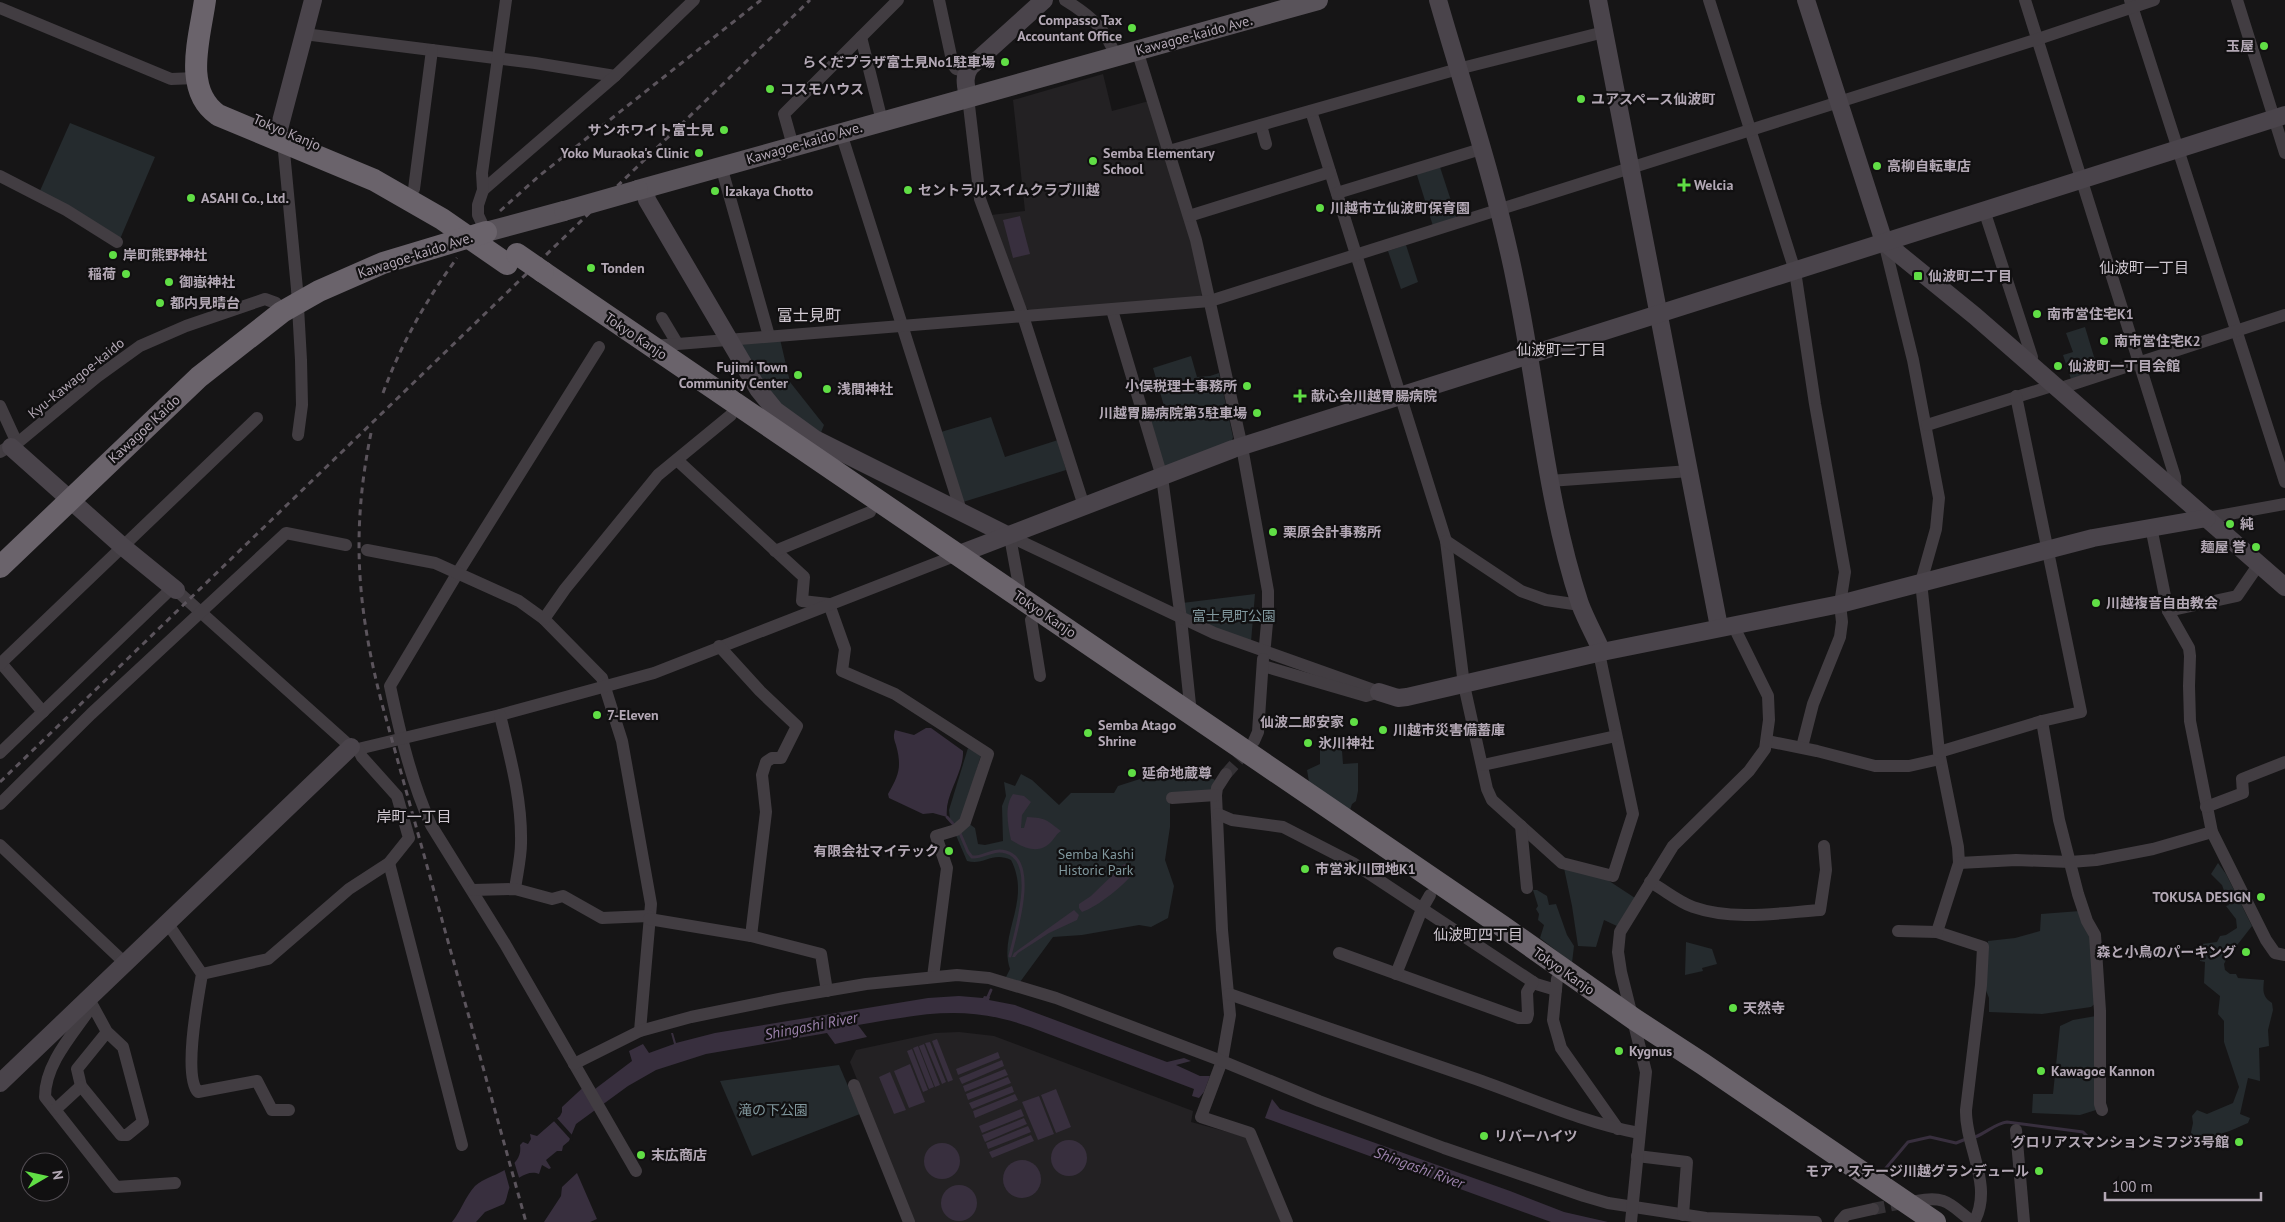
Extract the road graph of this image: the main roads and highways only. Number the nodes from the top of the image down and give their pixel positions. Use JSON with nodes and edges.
{"nodes":[{"id":1,"x":205,"y":0,"type":"edge"},
{"id":2,"x":215,"y":0,"type":"edge"},
{"id":3,"x":1318,"y":0,"type":"edge"},
{"id":4,"x":281,"y":135,"type":"junction"},
{"id":5,"x":430,"y":212,"type":"junction"},
{"id":6,"x":478,"y":234,"type":"junction"},
{"id":7,"x":425,"y":249,"type":"junction"},
{"id":8,"x":538,"y":277,"type":"junction"},
{"id":9,"x":289,"y":307,"type":"joint"},
{"id":10,"x":950,"y":557,"type":"junction"},
{"id":11,"x":0,"y":567,"type":"edge"},
{"id":12,"x":1636,"y":1025,"type":"junction"},
{"id":13,"x":1920,"y":1217,"type":"edge"}],
"edges":[{"from":1,"to":4,"type":"highway","name":"Tokyo Kanjo"},
{"from":2,"to":4,"type":"highway","name":"Tokyo Kanjo"},
{"from":3,"to":6,"type":"main road","name":"Kawagoe-kaido Ave.","bridge":true},
{"from":4,"to":5,"type":"highway","name":"Tokyo Kanjo"},
{"from":4,"to":6,"type":"highway","name":"Tokyo Kanjo"},
{"from":5,"to":6,"type":"highway","name":"Tokyo Kanjo"},
{"from":5,"to":7,"type":"highway"},
{"from":6,"to":7,"type":"highway","name":"Kawagoe-kaido Ave."},
{"from":6,"to":8,"type":"highway","name":"Tokyo Kanjo"},
{"from":7,"to":9,"type":"highway","name":"Kawagoe-kaido Ave."},
{"from":8,"to":10,"type":"highway","name":"Tokyo Kanjo"},
{"from":8,"to":10,"type":"highway","name":"Tokyo Kanjo"},
{"from":9,"to":11,"type":"highway","name":"Kawagoe Kaido"},
{"from":10,"to":12,"type":"highway","name":"Tokyo Kanjo"},
{"from":10,"to":12,"type":"highway","name":"Tokyo Kanjo"},
{"from":12,"to":13,"type":"highway","name":"Tokyo Kanjo"}]}
